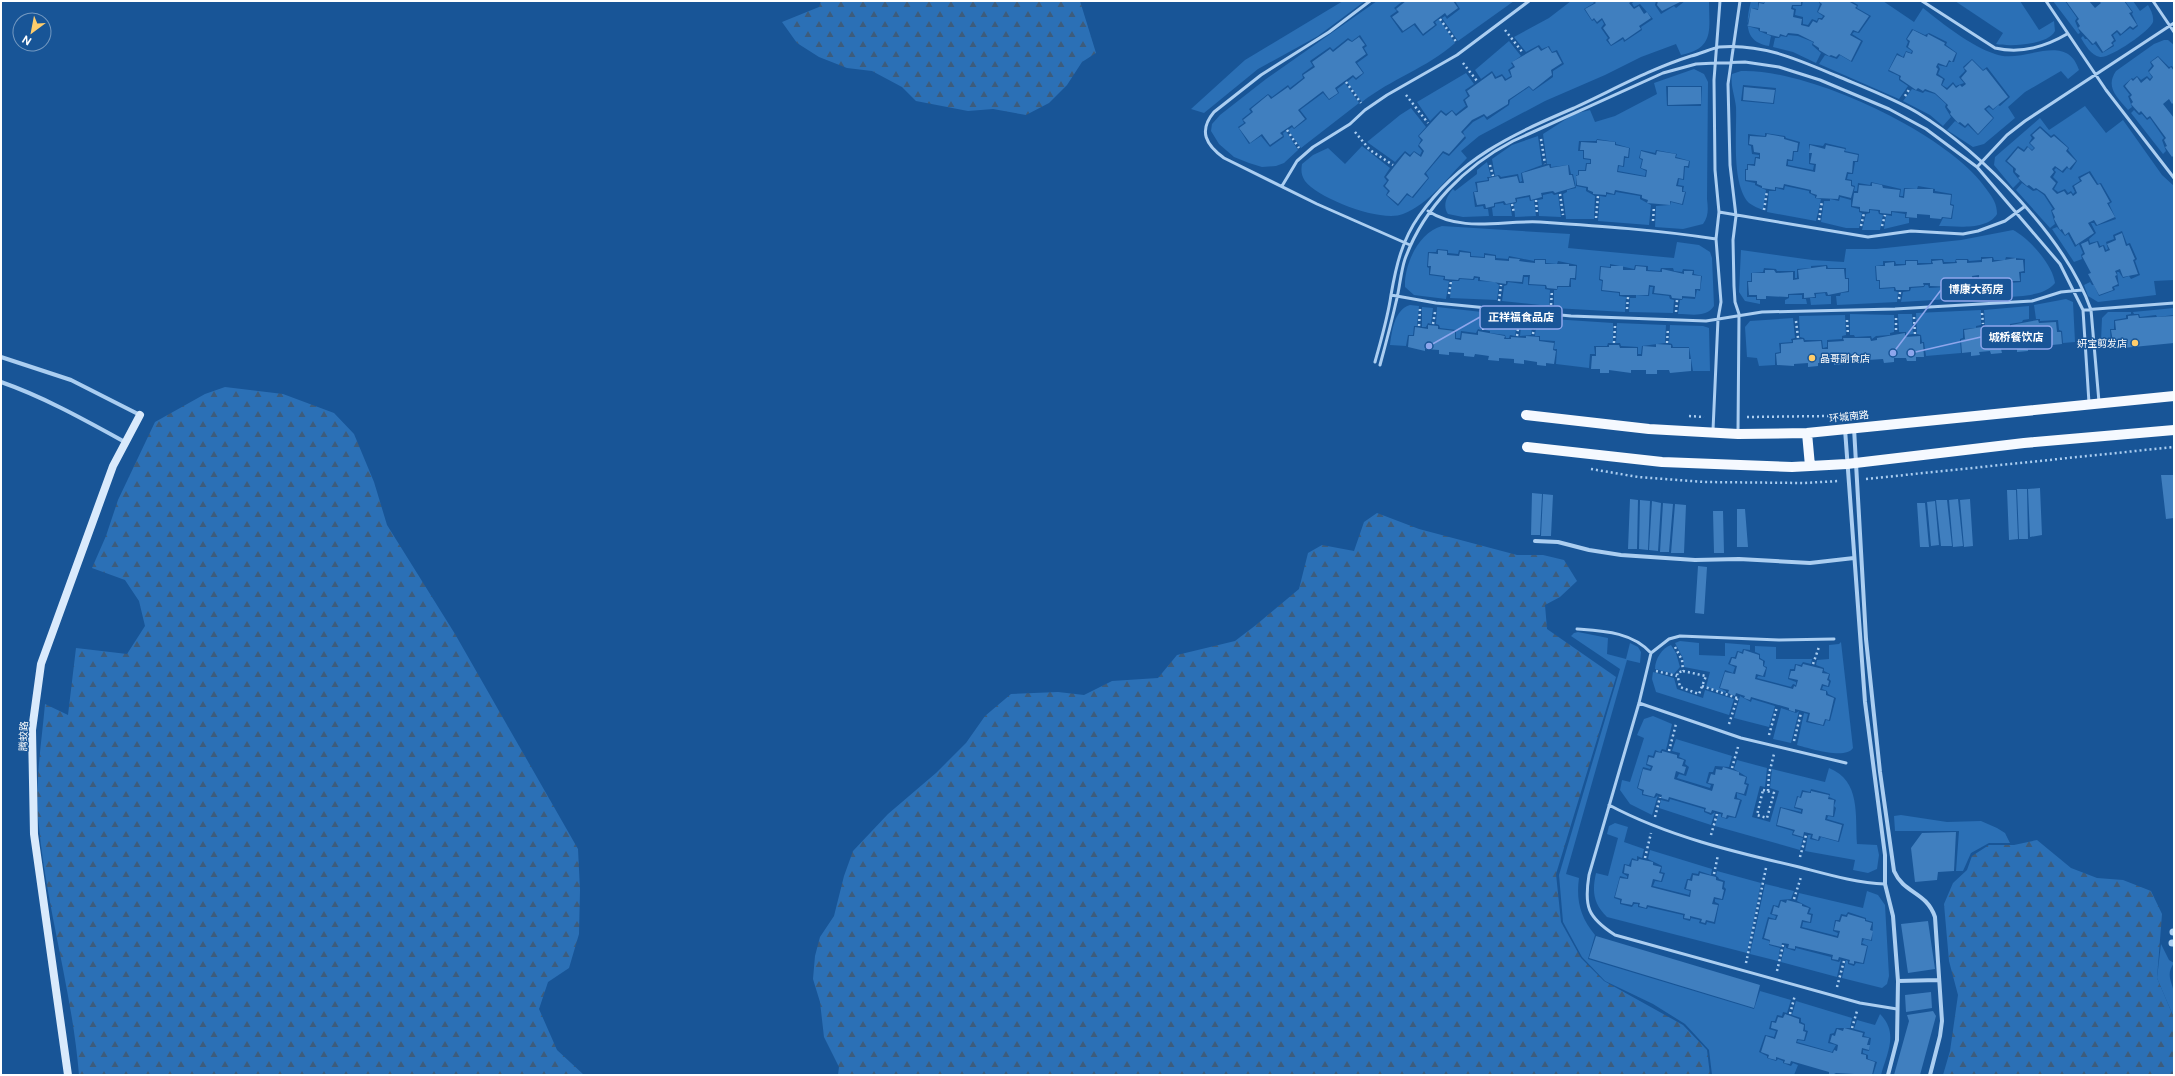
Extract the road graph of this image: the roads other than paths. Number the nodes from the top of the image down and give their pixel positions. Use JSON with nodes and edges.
{"nodes":[{"id":1,"x":1370,"y":1,"type":"edge"},
{"id":2,"x":1528,"y":1,"type":"edge"},
{"id":3,"x":1720,"y":1,"type":"edge"},
{"id":4,"x":1740,"y":1,"type":"edge"},
{"id":5,"x":1922,"y":1,"type":"edge"},
{"id":6,"x":2046,"y":1,"type":"edge"},
{"id":7,"x":2153,"y":1,"type":"edge"},
{"id":8,"x":2174,"y":23,"type":"edge"},
{"id":9,"x":2170,"y":26,"type":"junction"},
{"id":10,"x":2174,"y":32,"type":"edge"},
{"id":11,"x":2068,"y":34,"type":"junction"},
{"id":12,"x":1735,"y":47,"type":"junction"},
{"id":13,"x":1718,"y":48,"type":"junction"},
{"id":14,"x":1732,"y":62,"type":"junction"},
{"id":15,"x":1716,"y":63,"type":"junction"},
{"id":16,"x":2096,"y":75,"type":"junction"},
{"id":17,"x":1982,"y":160,"type":"junction"},
{"id":18,"x":1977,"y":167,"type":"junction"},
{"id":19,"x":2174,"y":178,"type":"edge"},
{"id":20,"x":1282,"y":186,"type":"junction"},
{"id":21,"x":2024,"y":207,"type":"junction"},
{"id":22,"x":1424,"y":209,"type":"junction"},
{"id":23,"x":1429,"y":212,"type":"junction"},
{"id":24,"x":1719,"y":212,"type":"junction"},
{"id":25,"x":2017,"y":212,"type":"junction"},
{"id":26,"x":1736,"y":216,"type":"junction"},
{"id":27,"x":1716,"y":239,"type":"junction"},
{"id":28,"x":1405,"y":242,"type":"junction"},
{"id":29,"x":1410,"y":245,"type":"junction"},
{"id":30,"x":2082,"y":290,"type":"junction"},
{"id":31,"x":2075,"y":291,"type":"junction"},
{"id":32,"x":1391,"y":295,"type":"junction"},
{"id":33,"x":1398,"y":296,"type":"junction"},
{"id":34,"x":2174,"y":303,"type":"edge"},
{"id":35,"x":2083,"y":310,"type":"junction"},
{"id":36,"x":2091,"y":310,"type":"junction"},
{"id":37,"x":1739,"y":314,"type":"junction"},
{"id":38,"x":1718,"y":319,"type":"junction"},
{"id":39,"x":1,"y":357,"type":"edge"},
{"id":40,"x":1376,"y":362,"type":"dead end"},
{"id":41,"x":1380,"y":365,"type":"dead end"},
{"id":42,"x":1,"y":382,"type":"edge"},
{"id":43,"x":2174,"y":396,"type":"edge"},
{"id":44,"x":2095,"y":404,"type":"junction"},
{"id":45,"x":140,"y":415,"type":"joint"},
{"id":46,"x":1526,"y":415,"type":"dead end"},
{"id":47,"x":1849,"y":428,"type":"junction"},
{"id":48,"x":2174,"y":430,"type":"edge"},
{"id":49,"x":1712,"y":433,"type":"junction"},
{"id":50,"x":1807,"y":433,"type":"junction"},
{"id":51,"x":1738,"y":434,"type":"junction"},
{"id":52,"x":125,"y":442,"type":"junction"},
{"id":53,"x":1527,"y":447,"type":"dead end"},
{"id":54,"x":1851,"y":463,"type":"junction"},
{"id":55,"x":1810,"y":466,"type":"junction"},
{"id":56,"x":1535,"y":541,"type":"dead end"},
{"id":57,"x":1854,"y":558,"type":"junction"},
{"id":58,"x":1577,"y":629,"type":"dead end"},
{"id":59,"x":1834,"y":638,"type":"dead end"},
{"id":60,"x":1651,"y":653,"type":"junction"},
{"id":61,"x":1639,"y":703,"type":"junction"},
{"id":62,"x":1846,"y":763,"type":"dead end"},
{"id":63,"x":1609,"y":805,"type":"junction"},
{"id":64,"x":1885,"y":884,"type":"junction"},
{"id":65,"x":1938,"y":980,"type":"junction"},
{"id":66,"x":1898,"y":982,"type":"junction"},
{"id":67,"x":1897,"y":1009,"type":"junction"},
{"id":68,"x":68,"y":1075,"type":"edge"},
{"id":69,"x":1888,"y":1075,"type":"edge"},
{"id":70,"x":1930,"y":1075,"type":"edge"}],
"edges":[{"from":1,"to":20,"type":"lane"},
{"from":2,"to":20,"type":"lane"},
{"from":3,"to":13,"type":"lane"},
{"from":4,"to":12,"type":"lane"},
{"from":5,"to":11,"type":"lane"},
{"from":6,"to":11,"type":"lane"},
{"from":7,"to":9,"type":"lane"},
{"from":8,"to":9,"type":"lane"},
{"from":9,"to":10,"type":"lane"},
{"from":9,"to":16,"type":"lane"},
{"from":11,"to":16,"type":"lane"},
{"from":12,"to":13,"type":"lane"},
{"from":12,"to":14,"type":"lane"},
{"from":12,"to":17,"type":"lane"},
{"from":13,"to":15,"type":"lane"},
{"from":13,"to":22,"type":"lane"},
{"from":14,"to":15,"type":"lane"},
{"from":14,"to":18,"type":"lane"},
{"from":14,"to":26,"type":"lane"},
{"from":15,"to":23,"type":"lane"},
{"from":15,"to":24,"type":"lane"},
{"from":16,"to":17,"type":"lane"},
{"from":16,"to":19,"type":"lane"},
{"from":17,"to":18,"type":"lane"},
{"from":17,"to":21,"type":"lane"},
{"from":18,"to":25,"type":"lane"},
{"from":20,"to":28,"type":"lane"},
{"from":21,"to":25,"type":"lane"},
{"from":21,"to":30,"type":"lane"},
{"from":22,"to":23,"type":"lane"},
{"from":22,"to":28,"type":"lane"},
{"from":23,"to":27,"type":"lane"},
{"from":23,"to":29,"type":"lane"},
{"from":24,"to":26,"type":"lane"},
{"from":24,"to":27,"type":"lane"},
{"from":25,"to":26,"type":"lane"},
{"from":25,"to":31,"type":"lane"},
{"from":26,"to":37,"type":"lane"},
{"from":27,"to":38,"type":"lane"},
{"from":28,"to":29,"type":"lane"},
{"from":28,"to":32,"type":"lane"},
{"from":29,"to":33,"type":"lane"},
{"from":30,"to":31,"type":"lane"},
{"from":30,"to":36,"type":"lane"},
{"from":31,"to":35,"type":"lane"},
{"from":31,"to":37,"type":"lane"},
{"from":32,"to":33,"type":"lane"},
{"from":32,"to":40,"type":"lane"},
{"from":33,"to":38,"type":"lane"},
{"from":33,"to":41,"type":"lane"},
{"from":34,"to":36,"type":"lane"},
{"from":35,"to":36,"type":"lane"},
{"from":35,"to":44,"type":"lane"},
{"from":36,"to":44,"type":"lane"},
{"from":37,"to":38,"type":"lane"},
{"from":37,"to":51,"type":"lane"},
{"from":38,"to":49,"type":"lane"},
{"from":39,"to":45,"type":"street"},
{"from":42,"to":52,"type":"street"},
{"from":43,"to":44,"type":"main road","name":"环城南路"},
{"from":44,"to":47,"type":"main road","name":"环城南路"},
{"from":45,"to":52,"type":"main road","name":"腾蛟路"},
{"from":46,"to":49,"type":"main road","name":"环城南路"},
{"from":47,"to":50,"type":"main road","name":"环城南路"},
{"from":47,"to":54,"type":"street"},
{"from":47,"to":54,"type":"street"},
{"from":48,"to":54,"type":"main road"},
{"from":49,"to":51,"type":"main road","name":"环城南路"},
{"from":50,"to":51,"type":"main road","name":"环城南路"},
{"from":50,"to":55,"type":"main road"},
{"from":52,"to":68,"type":"main road","name":"腾蛟路"},
{"from":53,"to":55,"type":"main road"},
{"from":54,"to":55,"type":"main road"},
{"from":54,"to":57,"type":"street"},
{"from":54,"to":65,"type":"street"},
{"from":56,"to":57,"type":"street"},
{"from":57,"to":64,"type":"street"},
{"from":58,"to":60,"type":"lane"},
{"from":59,"to":60,"type":"lane"},
{"from":60,"to":61,"type":"lane"},
{"from":61,"to":62,"type":"lane"},
{"from":61,"to":63,"type":"lane"},
{"from":63,"to":64,"type":"lane"},
{"from":63,"to":67,"type":"lane"},
{"from":64,"to":66,"type":"street"},
{"from":65,"to":66,"type":"street"},
{"from":65,"to":70,"type":"street"},
{"from":66,"to":67,"type":"street"},
{"from":67,"to":69,"type":"street"}]}
